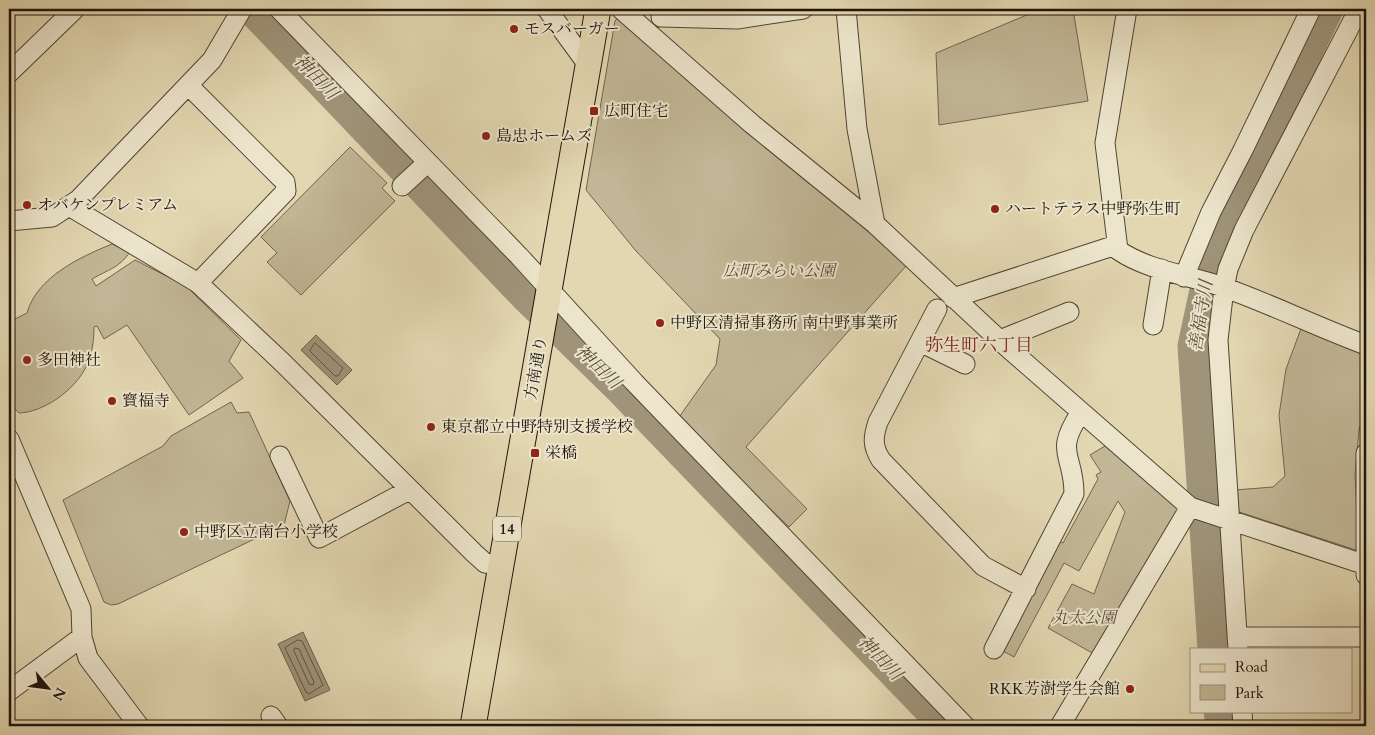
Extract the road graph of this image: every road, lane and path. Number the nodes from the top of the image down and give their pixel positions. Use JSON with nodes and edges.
{"nodes":[{"id":1,"x":75,"y":9,"type":"edge"},
{"id":2,"x":279,"y":9,"type":"edge"},
{"id":3,"x":547,"y":9,"type":"edge"},
{"id":4,"x":598,"y":9,"type":"edge"},
{"id":5,"x":620,"y":9,"type":"edge"},
{"id":6,"x":803,"y":9,"type":"edge"},
{"id":7,"x":846,"y":9,"type":"edge"},
{"id":8,"x":1127,"y":9,"type":"edge"},
{"id":9,"x":1311,"y":9,"type":"edge"},
{"id":10,"x":236,"y":12,"type":"edge"},
{"id":11,"x":1355,"y":12,"type":"edge"},
{"id":12,"x":738,"y":14,"type":"edge"},
{"id":13,"x":661,"y":17,"type":"dead end"},
{"id":14,"x":588,"y":65,"type":"junction"},
{"id":15,"x":9,"y":73,"type":"edge"},
{"id":16,"x":188,"y":85,"type":"junction"},
{"id":17,"x":424,"y":166,"type":"junction"},
{"id":18,"x":402,"y":186,"type":"dead end"},
{"id":19,"x":69,"y":206,"type":"junction"},
{"id":20,"x":9,"y":221,"type":"edge"},
{"id":21,"x":875,"y":224,"type":"junction"},
{"id":22,"x":1116,"y":245,"type":"junction"},
{"id":23,"x":1162,"y":269,"type":"junction"},
{"id":24,"x":1189,"y":278,"type":"junction"},
{"id":25,"x":198,"y":283,"type":"junction"},
{"id":26,"x":1222,"y":287,"type":"junction"},
{"id":27,"x":549,"y":295,"type":"junction"},
{"id":28,"x":953,"y":298,"type":"junction"},
{"id":29,"x":937,"y":309,"type":"dead end"},
{"id":30,"x":1069,"y":312,"type":"dead end"},
{"id":31,"x":1153,"y":325,"type":"dead end"},
{"id":32,"x":1000,"y":340,"type":"junction"},
{"id":33,"x":920,"y":342,"type":"junction"},
{"id":34,"x":1366,"y":346,"type":"edge"},
{"id":35,"x":965,"y":364,"type":"dead end"},
{"id":36,"x":1081,"y":412,"type":"junction"},
{"id":37,"x":9,"y":439,"type":"edge"},
{"id":38,"x":1366,"y":453,"type":"edge"},
{"id":39,"x":280,"y":456,"type":"dead end"},
{"id":40,"x":1366,"y":478,"type":"edge"},
{"id":41,"x":410,"y":490,"type":"junction"},
{"id":42,"x":1193,"y":509,"type":"junction"},
{"id":43,"x":1227,"y":520,"type":"junction"},
{"id":44,"x":501,"y":565,"type":"junction"},
{"id":45,"x":1366,"y":565,"type":"edge"},
{"id":46,"x":1366,"y":576,"type":"edge"},
{"id":47,"x":1026,"y":589,"type":"junction"},
{"id":48,"x":1366,"y":636,"type":"edge"},
{"id":49,"x":82,"y":637,"type":"junction"},
{"id":50,"x":1238,"y":643,"type":"edge"},
{"id":51,"x":994,"y":649,"type":"dead end"},
{"id":52,"x":9,"y":691,"type":"edge"},
{"id":53,"x":1242,"y":712,"type":"edge"},
{"id":54,"x":135,"y":725,"type":"edge"},
{"id":55,"x":473,"y":726,"type":"edge"},
{"id":56,"x":965,"y":726,"type":"edge"},
{"id":57,"x":1060,"y":726,"type":"edge"},
{"id":58,"x":1243,"y":726,"type":"edge"}],
"edges":[{"from":1,"to":15,"type":"street"},
{"from":2,"to":17,"type":"street"},
{"from":3,"to":14,"type":"street"},
{"from":4,"to":14,"type":"main road","name":"方南通り","number":"14"},
{"from":5,"to":21,"type":"street"},
{"from":6,"to":12,"type":"street"},
{"from":7,"to":21,"type":"street"},
{"from":8,"to":22,"type":"street"},
{"from":9,"to":24,"type":"street"},
{"from":10,"to":16,"type":"street"},
{"from":11,"to":26,"type":"street"},
{"from":12,"to":13,"type":"street"},
{"from":14,"to":27,"type":"main road","name":"方南通り","number":"14"},
{"from":16,"to":19,"type":"street"},
{"from":16,"to":25,"type":"street"},
{"from":17,"to":18,"type":"street"},
{"from":17,"to":27,"type":"street"},
{"from":19,"to":20,"type":"street"},
{"from":19,"to":25,"type":"street"},
{"from":21,"to":28,"type":"street"},
{"from":22,"to":23,"type":"street"},
{"from":22,"to":28,"type":"street"},
{"from":23,"to":24,"type":"street"},
{"from":23,"to":31,"type":"street"},
{"from":24,"to":26,"type":"street"},
{"from":25,"to":41,"type":"street"},
{"from":26,"to":34,"type":"street"},
{"from":26,"to":43,"type":"street"},
{"from":27,"to":44,"type":"main road","name":"方南通り","number":"14"},
{"from":27,"to":56,"type":"street"},
{"from":28,"to":32,"type":"street"},
{"from":29,"to":33,"type":"street"},
{"from":30,"to":32,"type":"street"},
{"from":32,"to":36,"type":"street"},
{"from":33,"to":35,"type":"street"},
{"from":33,"to":47,"type":"street"},
{"from":36,"to":42,"type":"street"},
{"from":36,"to":47,"type":"street"},
{"from":37,"to":49,"type":"street"},
{"from":38,"to":40,"type":"street"},
{"from":39,"to":41,"type":"street"},
{"from":40,"to":45,"type":"street"},
{"from":41,"to":44,"type":"street"},
{"from":42,"to":43,"type":"street"},
{"from":42,"to":57,"type":"street"},
{"from":43,"to":45,"type":"street"},
{"from":43,"to":50,"type":"street"},
{"from":44,"to":55,"type":"main road","name":"方南通り","number":"14"},
{"from":45,"to":46,"type":"street"},
{"from":47,"to":51,"type":"street"},
{"from":48,"to":50,"type":"street"},
{"from":49,"to":52,"type":"street"},
{"from":49,"to":54,"type":"street"},
{"from":53,"to":58,"type":"street"}]}
